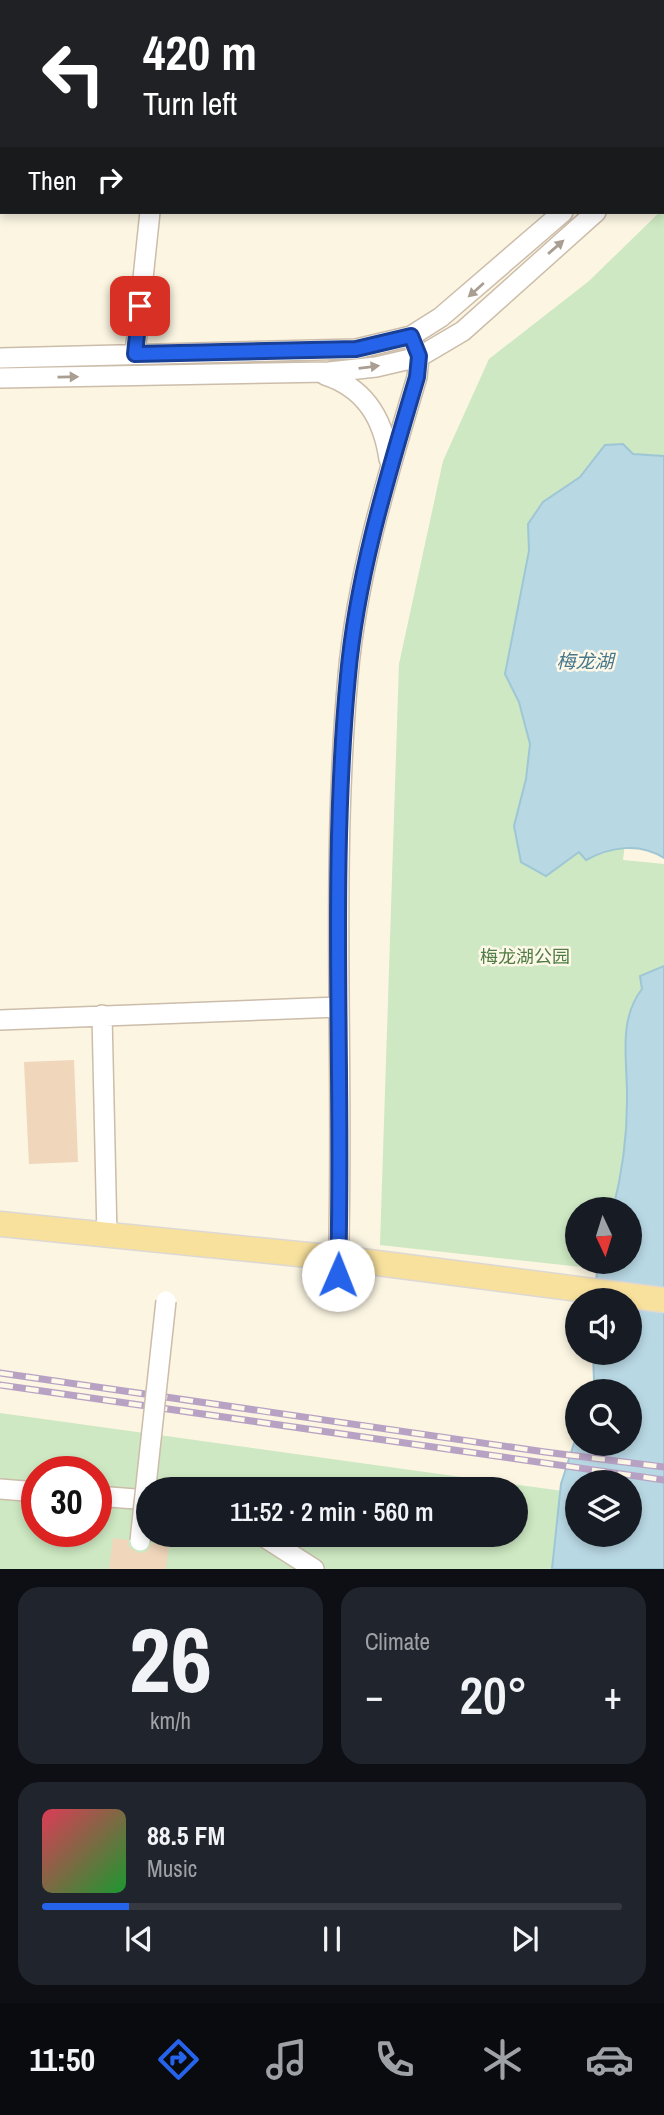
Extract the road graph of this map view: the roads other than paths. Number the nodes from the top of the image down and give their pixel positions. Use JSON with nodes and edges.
{"nodes":[{"id":1,"x":150,"y":214,"type":"edge"},
{"id":2,"x":561,"y":214,"type":"edge"},
{"id":3,"x":594,"y":214,"type":"edge"},
{"id":4,"x":411,"y":336,"type":"junction"},
{"id":5,"x":135,"y":354,"type":"junction"},
{"id":6,"x":419,"y":356,"type":"junction"},
{"id":7,"x":0,"y":358,"type":"edge"},
{"id":8,"x":314,"y":372,"type":"junction"},
{"id":9,"x":0,"y":378,"type":"edge"},
{"id":10,"x":390,"y":464,"type":"junction"},
{"id":11,"x":338,"y":1007,"type":"junction"},
{"id":12,"x":102,"y":1015,"type":"junction"},
{"id":13,"x":0,"y":1020,"type":"edge"},
{"id":14,"x":0,"y":1224,"type":"edge"},
{"id":15,"x":107,"y":1236,"type":"junction"},
{"id":16,"x":0,"y":1237,"type":"edge"},
{"id":17,"x":338,"y":1266,"type":"junction"},
{"id":18,"x":565,"y":1297,"type":"edge"},
{"id":19,"x":642,"y":1300,"type":"edge"},
{"id":20,"x":664,"y":1300,"type":"edge"},
{"id":21,"x":166,"y":1301,"type":"dead end"},
{"id":22,"x":642,"y":1313,"type":"edge"},
{"id":23,"x":664,"y":1316,"type":"edge"},
{"id":24,"x":147,"y":1477,"type":"edge"},
{"id":25,"x":0,"y":1489,"type":"edge"},
{"id":26,"x":21,"y":1491,"type":"edge"},
{"id":27,"x":112,"y":1497,"type":"edge"},
{"id":28,"x":136,"y":1499,"type":"edge"},
{"id":29,"x":280,"y":1547,"type":"edge"},
{"id":30,"x":314,"y":1569,"type":"edge"}],
"edges":[{"from":1,"to":5,"type":"street"},
{"from":2,"to":4,"type":"street","one_way":true},
{"from":6,"to":3,"type":"street","one_way":true},
{"from":4,"to":5,"type":"street"},
{"from":4,"to":6,"type":"street"},
{"from":5,"to":7,"type":"street"},
{"from":8,"to":6,"type":"street","one_way":true},
{"from":6,"to":10,"type":"street"},
{"from":9,"to":8,"type":"street","one_way":true},
{"from":8,"to":10,"type":"street"},
{"from":10,"to":11,"type":"street"},
{"from":11,"to":12,"type":"street"},
{"from":11,"to":17,"type":"street"},
{"from":12,"to":13,"type":"street"},
{"from":12,"to":15,"type":"street"},
{"from":14,"to":15,"type":"main road"},
{"from":15,"to":17,"type":"main road"},
{"from":16,"to":17,"type":"main road"},
{"from":17,"to":18,"type":"main road"},
{"from":19,"to":20,"type":"main road"},
{"from":21,"to":24,"type":"street","bridge":true},
{"from":22,"to":23,"type":"main road"},
{"from":25,"to":26,"type":"street"},
{"from":27,"to":28,"type":"street"},
{"from":29,"to":30,"type":"street"}]}
